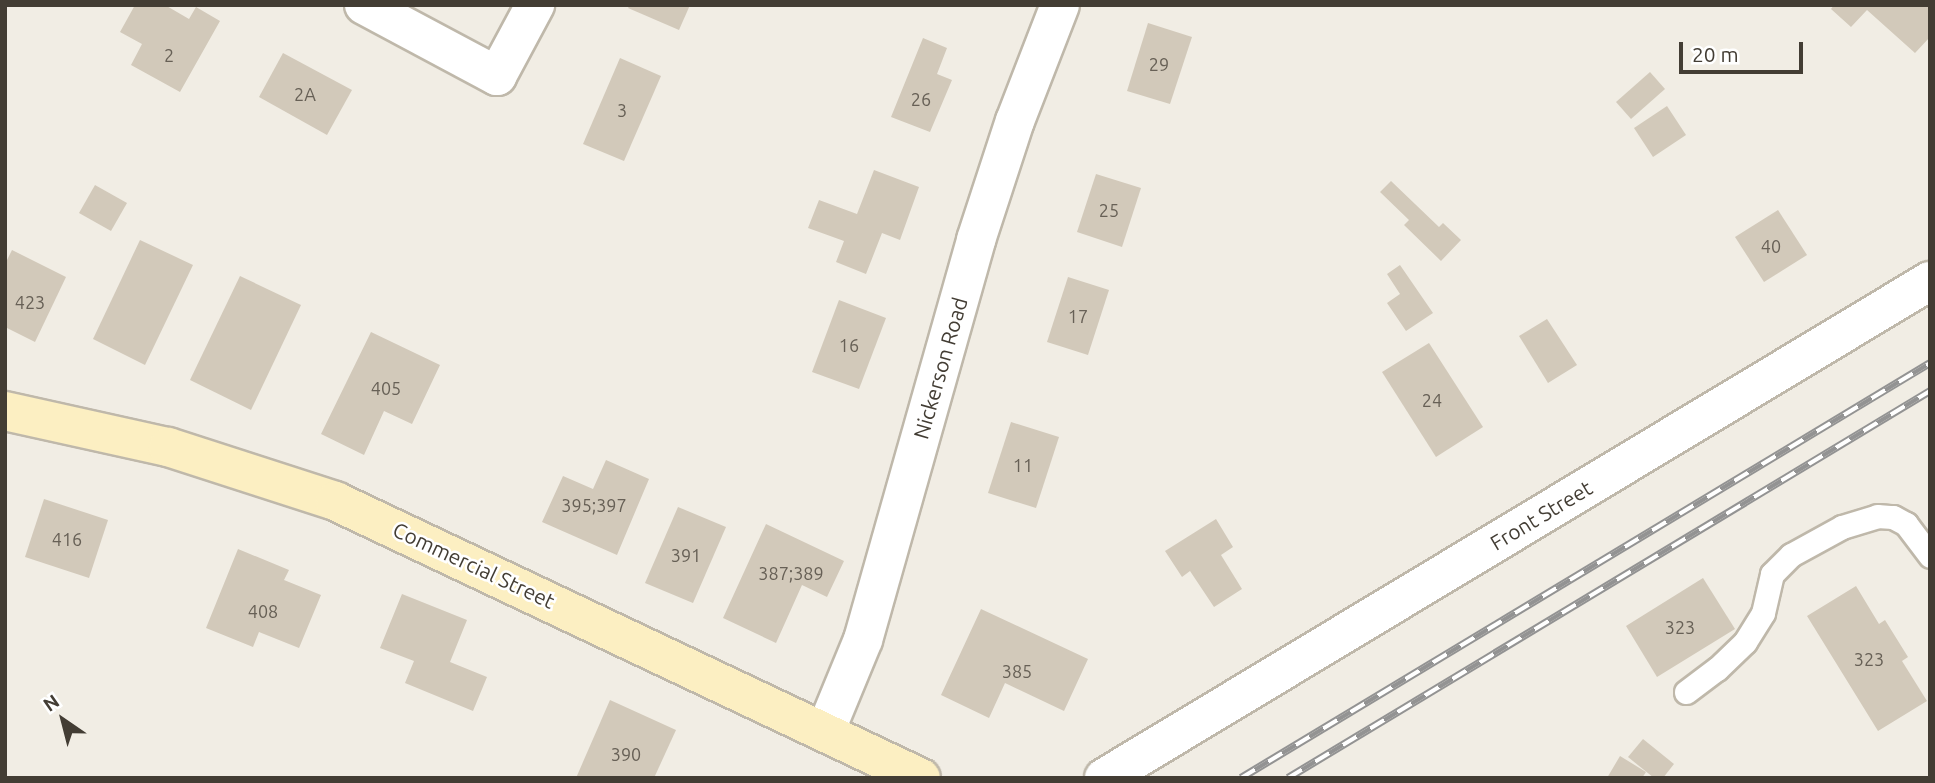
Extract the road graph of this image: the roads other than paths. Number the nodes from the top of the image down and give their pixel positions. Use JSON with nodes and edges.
{"nodes":[{"id":1,"x":364,"y":5,"type":"edge"},
{"id":2,"x":535,"y":5,"type":"edge"},
{"id":3,"x":1060,"y":5,"type":"edge"},
{"id":4,"x":1930,"y":281,"type":"edge"},
{"id":5,"x":5,"y":411,"type":"edge"},
{"id":6,"x":1930,"y":556,"type":"edge"},
{"id":7,"x":1686,"y":692,"type":"dead end"},
{"id":8,"x":825,"y":732,"type":"junction"},
{"id":9,"x":1149,"y":763,"type":"edge"},
{"id":10,"x":921,"y":778,"type":"edge"},
{"id":11,"x":1104,"y":778,"type":"edge"}],
"edges":[{"from":1,"to":2,"type":"street"},
{"from":3,"to":8,"type":"street","name":"Nickerson Road"},
{"from":4,"to":9,"type":"street","name":"Front Street"},
{"from":5,"to":8,"type":"main road","name":"Commercial Street"},
{"from":6,"to":7,"type":"lane"},
{"from":8,"to":10,"type":"main road","name":"Commercial Street"},
{"from":9,"to":11,"type":"street","name":"Front Street"}]}
